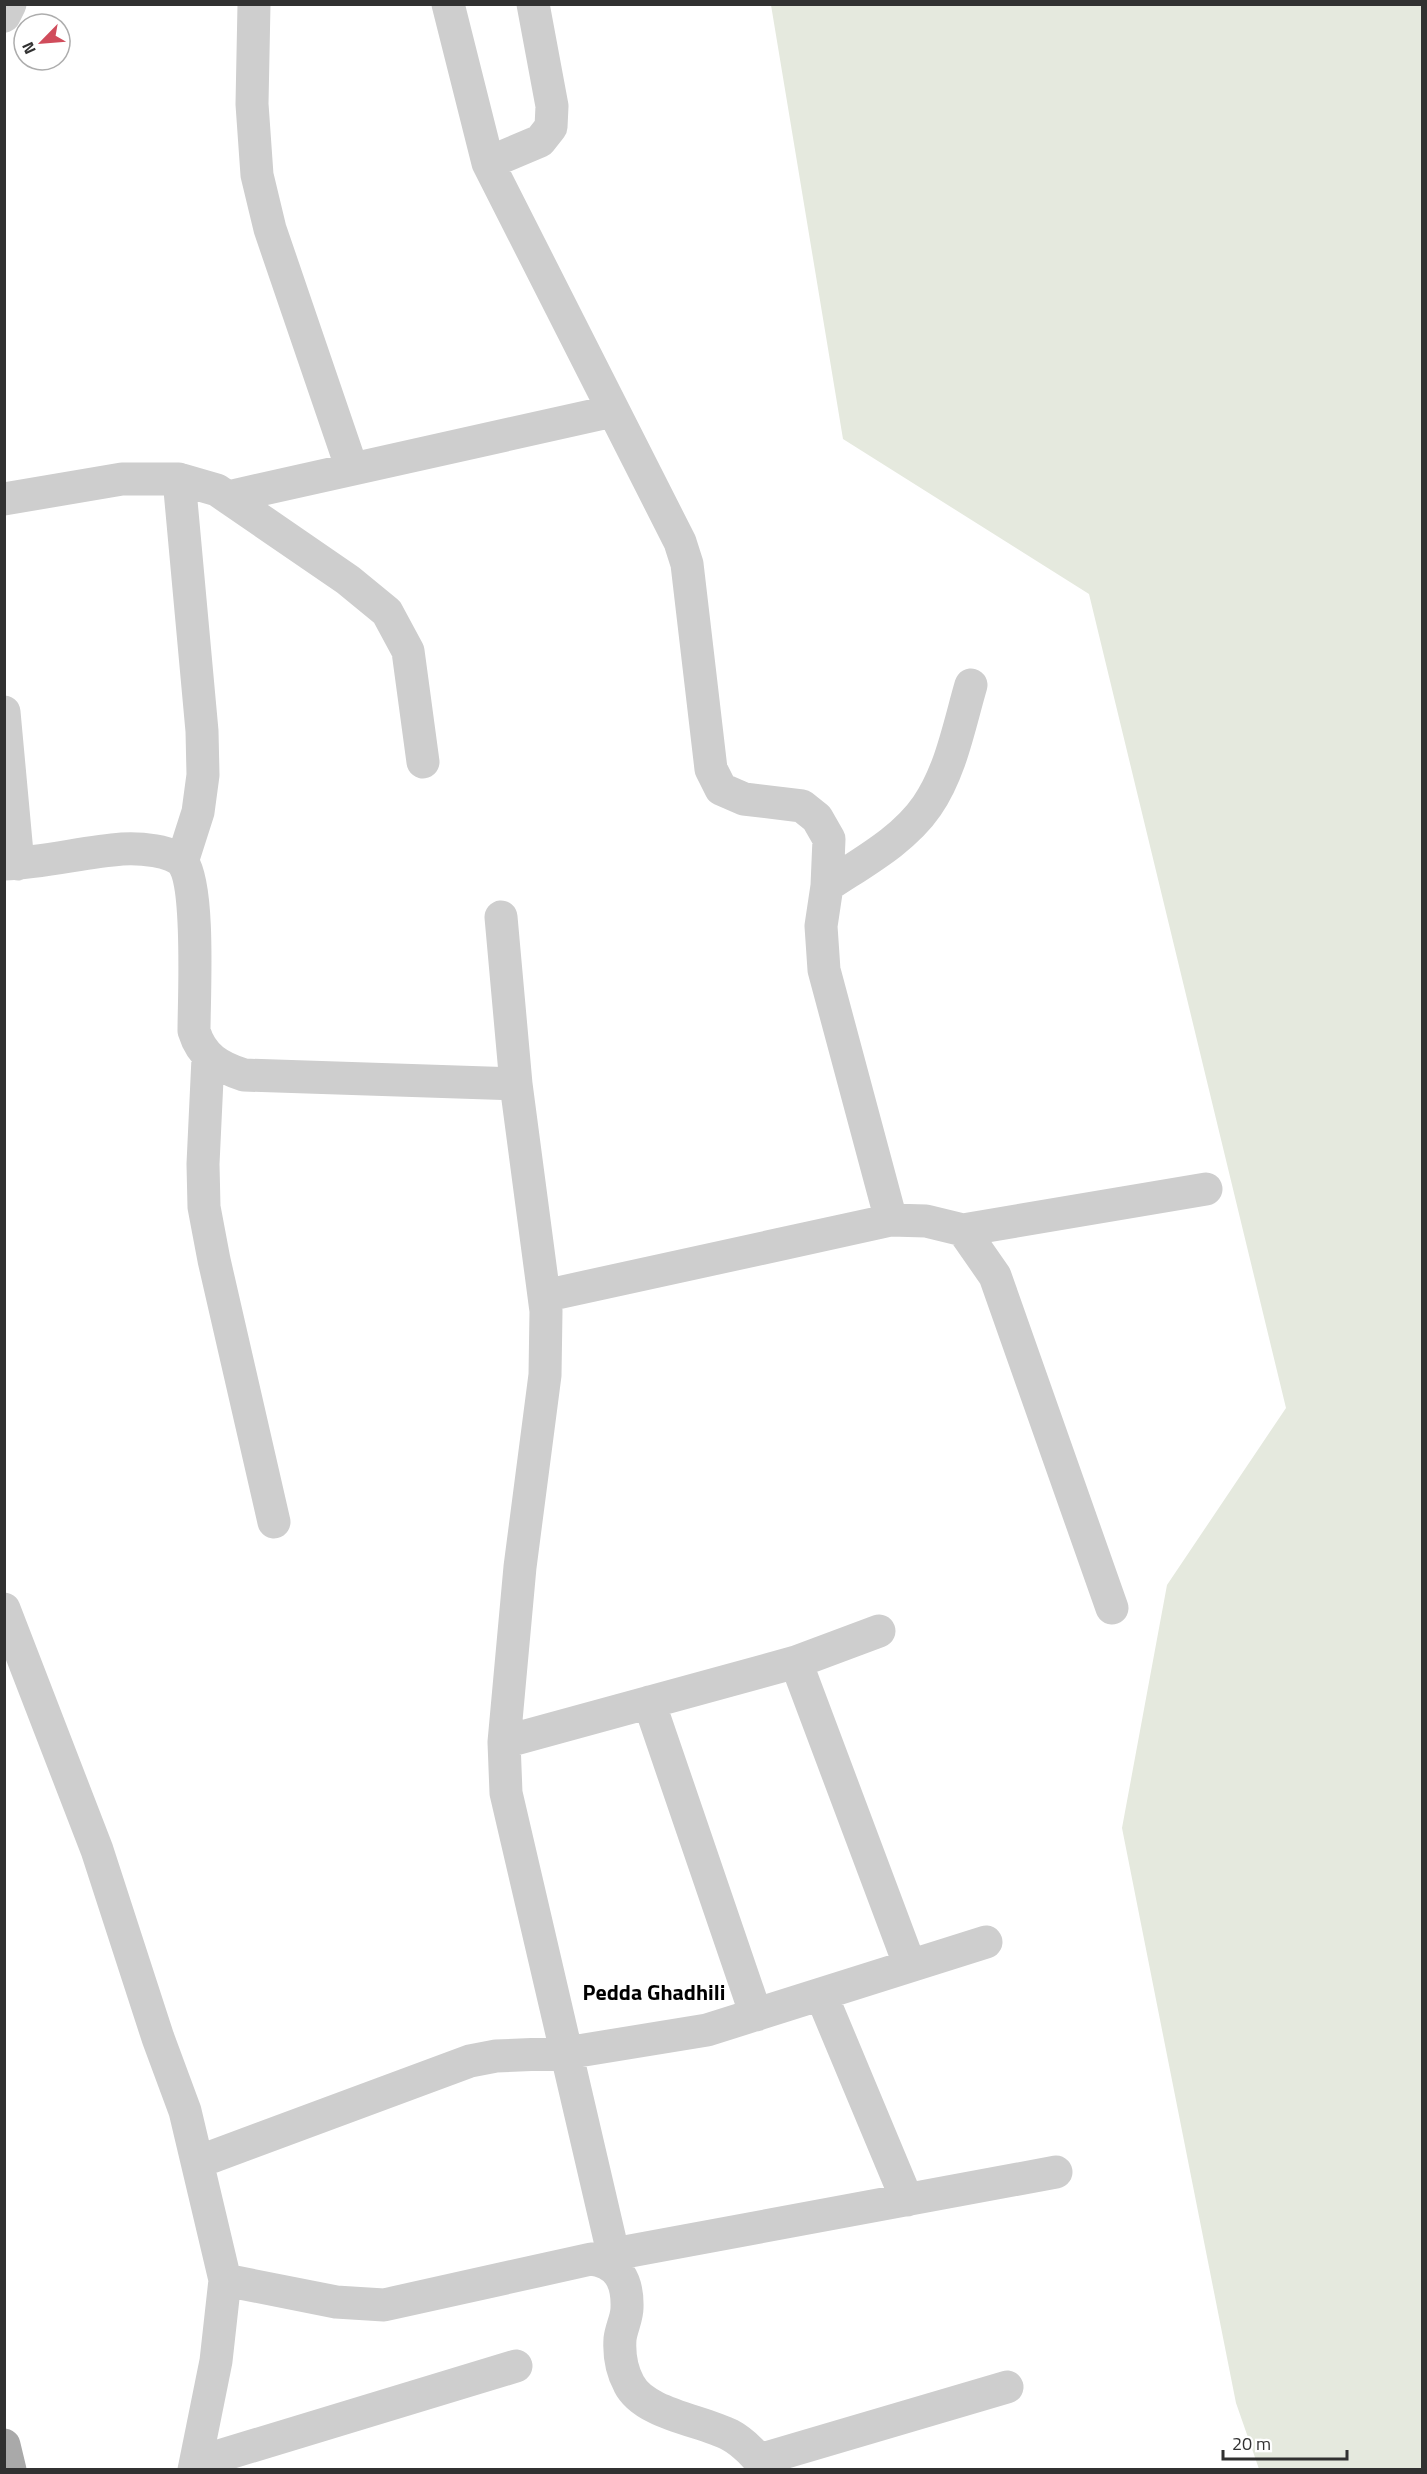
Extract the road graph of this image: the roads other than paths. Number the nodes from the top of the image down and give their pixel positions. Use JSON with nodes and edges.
{"nodes":[{"id":1,"x":10,"y":4,"type":"edge"},
{"id":2,"x":254,"y":4,"type":"edge"},
{"id":3,"x":448,"y":4,"type":"edge"},
{"id":4,"x":532,"y":4,"type":"edge"},
{"id":5,"x":4,"y":16,"type":"edge"},
{"id":6,"x":488,"y":163,"type":"junction"},
{"id":7,"x":613,"y":411,"type":"junction"},
{"id":8,"x":352,"y":469,"type":"junction"},
{"id":9,"x":179,"y":479,"type":"junction"},
{"id":10,"x":228,"y":498,"type":"junction"},
{"id":11,"x":4,"y":499,"type":"edge"},
{"id":12,"x":971,"y":685,"type":"dead end"},
{"id":13,"x":4,"y":712,"type":"edge"},
{"id":14,"x":423,"y":762,"type":"dead end"},
{"id":15,"x":182,"y":862,"type":"junction"},
{"id":16,"x":11,"y":864,"type":"edge"},
{"id":17,"x":827,"y":886,"type":"junction"},
{"id":18,"x":501,"y":917,"type":"dead end"},
{"id":19,"x":208,"y":1058,"type":"junction"},
{"id":20,"x":516,"y":1084,"type":"junction"},
{"id":21,"x":1206,"y":1189,"type":"dead end"},
{"id":22,"x":891,"y":1220,"type":"junction"},
{"id":23,"x":963,"y":1230,"type":"junction"},
{"id":24,"x":544,"y":1296,"type":"junction"},
{"id":25,"x":274,"y":1522,"type":"dead end"},
{"id":26,"x":1112,"y":1608,"type":"dead end"},
{"id":27,"x":4,"y":1609,"type":"edge"},
{"id":28,"x":879,"y":1631,"type":"dead end"},
{"id":29,"x":796,"y":1662,"type":"junction"},
{"id":30,"x":649,"y":1702,"type":"junction"},
{"id":31,"x":504,"y":1742,"type":"junction"},
{"id":32,"x":986,"y":1942,"type":"dead end"},
{"id":33,"x":910,"y":1966,"type":"junction"},
{"id":34,"x":821,"y":1994,"type":"junction"},
{"id":35,"x":756,"y":2014,"type":"junction"},
{"id":36,"x":566,"y":2053,"type":"junction"},
{"id":37,"x":198,"y":2162,"type":"junction"},
{"id":38,"x":1056,"y":2172,"type":"dead end"},
{"id":39,"x":907,"y":2199,"type":"junction"},
{"id":40,"x":615,"y":2262,"type":"junction"},
{"id":41,"x":225,"y":2280,"type":"junction"},
{"id":42,"x":516,"y":2366,"type":"dead end"},
{"id":43,"x":1007,"y":2387,"type":"dead end"},
{"id":44,"x":4,"y":2445,"type":"edge"},
{"id":45,"x":763,"y":2464,"type":"edge"},
{"id":46,"x":195,"y":2466,"type":"edge"},
{"id":47,"x":10,"y":2469,"type":"edge"}],
"edges":[{"from":1,"to":5,"type":"street"},
{"from":2,"to":8,"type":"street"},
{"from":3,"to":6,"type":"street"},
{"from":4,"to":6,"type":"street"},
{"from":6,"to":7,"type":"street"},
{"from":7,"to":8,"type":"street"},
{"from":7,"to":17,"type":"street"},
{"from":8,"to":10,"type":"street"},
{"from":9,"to":10,"type":"street"},
{"from":9,"to":11,"type":"street"},
{"from":9,"to":15,"type":"street"},
{"from":10,"to":14,"type":"street"},
{"from":12,"to":17,"type":"street"},
{"from":13,"to":16,"type":"street"},
{"from":15,"to":16,"type":"street"},
{"from":15,"to":19,"type":"street"},
{"from":17,"to":22,"type":"street"},
{"from":18,"to":20,"type":"street"},
{"from":19,"to":20,"type":"street"},
{"from":19,"to":25,"type":"street"},
{"from":20,"to":24,"type":"street"},
{"from":21,"to":23,"type":"street"},
{"from":22,"to":23,"type":"street"},
{"from":22,"to":24,"type":"street"},
{"from":23,"to":26,"type":"street"},
{"from":24,"to":31,"type":"street"},
{"from":27,"to":37,"type":"street"},
{"from":28,"to":29,"type":"street"},
{"from":29,"to":30,"type":"street"},
{"from":29,"to":33,"type":"street"},
{"from":30,"to":31,"type":"street"},
{"from":30,"to":35,"type":"street"},
{"from":31,"to":36,"type":"street"},
{"from":32,"to":33,"type":"street"},
{"from":33,"to":34,"type":"street"},
{"from":34,"to":35,"type":"street"},
{"from":34,"to":39,"type":"street"},
{"from":35,"to":36,"type":"street"},
{"from":36,"to":37,"type":"street"},
{"from":36,"to":40,"type":"street"},
{"from":37,"to":41,"type":"street"},
{"from":38,"to":39,"type":"street"},
{"from":39,"to":40,"type":"street"},
{"from":40,"to":41,"type":"street"},
{"from":40,"to":45,"type":"street"},
{"from":41,"to":46,"type":"street"},
{"from":42,"to":46,"type":"street"},
{"from":43,"to":45,"type":"street"},
{"from":44,"to":47,"type":"main road"}]}
